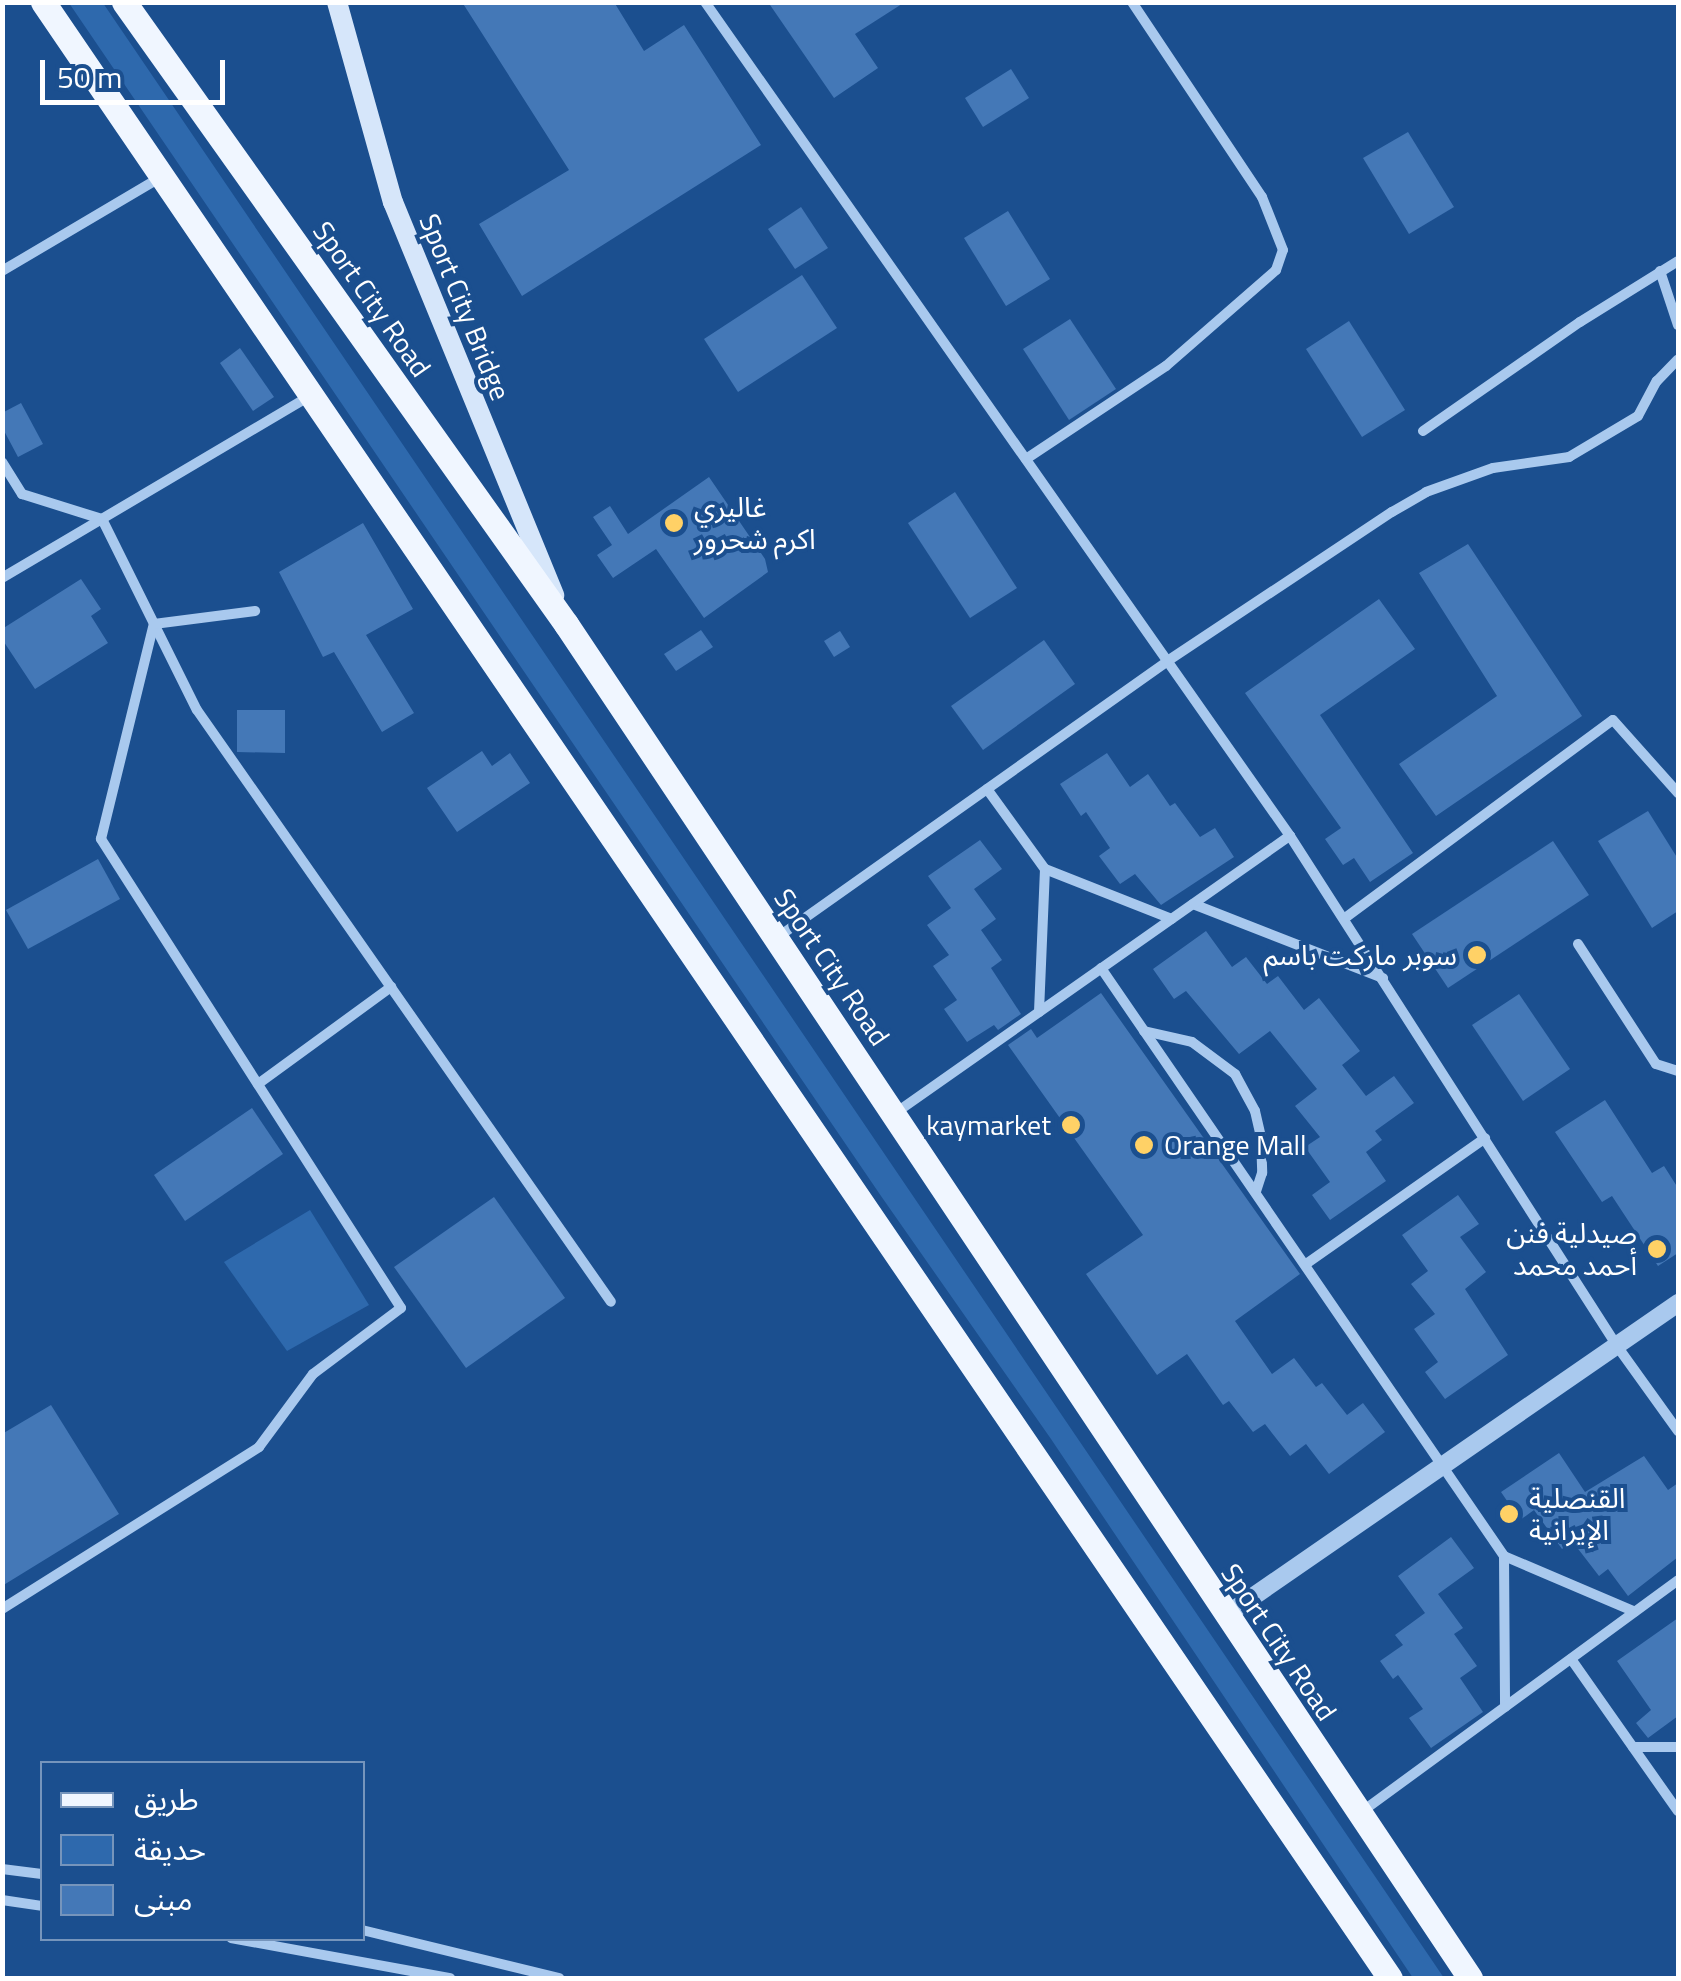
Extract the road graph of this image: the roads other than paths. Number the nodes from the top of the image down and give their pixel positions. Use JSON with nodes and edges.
{"nodes":[{"id":1,"x":44,"y":2,"type":"edge"},
{"id":2,"x":124,"y":2,"type":"edge"},
{"id":3,"x":337,"y":2,"type":"edge"},
{"id":4,"x":1132,"y":2,"type":"edge"},
{"id":5,"x":708,"y":4,"type":"edge"},
{"id":6,"x":162,"y":176,"type":"junction"},
{"id":7,"x":1678,"y":261,"type":"edge"},
{"id":8,"x":2,"y":271,"type":"edge"},
{"id":9,"x":1660,"y":271,"type":"junction"},
{"id":10,"x":1678,"y":324,"type":"edge"},
{"id":11,"x":1678,"y":359,"type":"edge"},
{"id":12,"x":311,"y":395,"type":"junction"},
{"id":13,"x":1424,"y":431,"type":"dead end"},
{"id":14,"x":1026,"y":460,"type":"junction"},
{"id":15,"x":2,"y":462,"type":"edge"},
{"id":16,"x":102,"y":518,"type":"junction"},
{"id":17,"x":2,"y":578,"type":"edge"},
{"id":18,"x":255,"y":611,"type":"dead end"},
{"id":19,"x":154,"y":624,"type":"junction"},
{"id":20,"x":566,"y":624,"type":"junction"},
{"id":21,"x":1169,"y":660,"type":"junction"},
{"id":22,"x":987,"y":789,"type":"junction"},
{"id":23,"x":1678,"y":794,"type":"edge"},
{"id":24,"x":1290,"y":836,"type":"junction"},
{"id":25,"x":1045,"y":869,"type":"junction"},
{"id":26,"x":1193,"y":904,"type":"junction"},
{"id":27,"x":1345,"y":918,"type":"junction"},
{"id":28,"x":1172,"y":919,"type":"junction"},
{"id":29,"x":777,"y":938,"type":"junction"},
{"id":30,"x":1578,"y":944,"type":"dead end"},
{"id":31,"x":1101,"y":968,"type":"junction"},
{"id":32,"x":1384,"y":979,"type":"junction"},
{"id":33,"x":391,"y":987,"type":"junction"},
{"id":34,"x":1040,"y":1012,"type":"junction"},
{"id":35,"x":1144,"y":1032,"type":"junction"},
{"id":36,"x":1678,"y":1071,"type":"edge"},
{"id":37,"x":258,"y":1084,"type":"junction"},
{"id":38,"x":894,"y":1115,"type":"junction"},
{"id":39,"x":1485,"y":1138,"type":"junction"},
{"id":40,"x":1256,"y":1192,"type":"junction"},
{"id":41,"x":1306,"y":1264,"type":"junction"},
{"id":42,"x":610,"y":1302,"type":"dead end"},
{"id":43,"x":1678,"y":1303,"type":"edge"},
{"id":44,"x":1617,"y":1346,"type":"junction"},
{"id":45,"x":1678,"y":1431,"type":"edge"},
{"id":46,"x":1445,"y":1464,"type":"junction"},
{"id":47,"x":1504,"y":1556,"type":"junction"},
{"id":48,"x":1678,"y":1580,"type":"edge"},
{"id":49,"x":2,"y":1609,"type":"edge"},
{"id":50,"x":1635,"y":1612,"type":"junction"},
{"id":51,"x":1224,"y":1616,"type":"junction"},
{"id":52,"x":1570,"y":1659,"type":"junction"},
{"id":53,"x":1505,"y":1707,"type":"junction"},
{"id":54,"x":1633,"y":1747,"type":"junction"},
{"id":55,"x":1678,"y":1747,"type":"edge"},
{"id":56,"x":1678,"y":1810,"type":"edge"},
{"id":57,"x":1359,"y":1814,"type":"junction"},
{"id":58,"x":2,"y":1869,"type":"edge"},
{"id":59,"x":40,"y":1874,"type":"edge"},
{"id":60,"x":2,"y":1900,"type":"edge"},
{"id":61,"x":40,"y":1906,"type":"edge"},
{"id":62,"x":365,"y":1931,"type":"edge"},
{"id":63,"x":247,"y":1941,"type":"edge"},
{"id":64,"x":450,"y":1978,"type":"edge"},
{"id":65,"x":559,"y":1978,"type":"edge"},
{"id":66,"x":1390,"y":1978,"type":"edge"},
{"id":67,"x":1470,"y":1978,"type":"edge"}],
"edges":[{"from":1,"to":6,"type":"main road"},
{"from":2,"to":20,"type":"main road","name":"Sport City Road"},
{"from":3,"to":20,"type":"main road","name":"Sport City Bridge"},
{"from":4,"to":14,"type":"street"},
{"from":5,"to":14,"type":"street"},
{"from":6,"to":8,"type":"street"},
{"from":6,"to":12,"type":"main road"},
{"from":7,"to":9,"type":"street"},
{"from":9,"to":10,"type":"street"},
{"from":9,"to":13,"type":"street"},
{"from":11,"to":21,"type":"street"},
{"from":12,"to":16,"type":"street"},
{"from":12,"to":66,"type":"main road"},
{"from":14,"to":21,"type":"street"},
{"from":15,"to":16,"type":"street"},
{"from":16,"to":17,"type":"street"},
{"from":16,"to":19,"type":"street"},
{"from":18,"to":19,"type":"street"},
{"from":19,"to":33,"type":"street"},
{"from":19,"to":37,"type":"street"},
{"from":20,"to":29,"type":"main road","name":"Sport City Road"},
{"from":21,"to":22,"type":"street"},
{"from":21,"to":24,"type":"street"},
{"from":22,"to":25,"type":"street"},
{"from":22,"to":29,"type":"street"},
{"from":23,"to":27,"type":"street"},
{"from":24,"to":26,"type":"street"},
{"from":24,"to":27,"type":"street"},
{"from":25,"to":28,"type":"street"},
{"from":25,"to":34,"type":"street"},
{"from":26,"to":28,"type":"street"},
{"from":26,"to":32,"type":"street"},
{"from":27,"to":32,"type":"street"},
{"from":28,"to":31,"type":"street"},
{"from":29,"to":38,"type":"main road","name":"Sport City Road"},
{"from":30,"to":36,"type":"street"},
{"from":31,"to":34,"type":"street"},
{"from":31,"to":35,"type":"street"},
{"from":32,"to":39,"type":"street"},
{"from":33,"to":37,"type":"street"},
{"from":33,"to":42,"type":"street"},
{"from":34,"to":38,"type":"street"},
{"from":35,"to":40,"type":"street"},
{"from":35,"to":40,"type":"street"},
{"from":37,"to":49,"type":"street"},
{"from":38,"to":51,"type":"main road","name":"Sport City Road"},
{"from":39,"to":41,"type":"street"},
{"from":39,"to":44,"type":"street"},
{"from":40,"to":41,"type":"street"},
{"from":41,"to":46,"type":"street"},
{"from":43,"to":44,"type":"street"},
{"from":44,"to":45,"type":"street"},
{"from":44,"to":46,"type":"street"},
{"from":46,"to":47,"type":"street"},
{"from":46,"to":51,"type":"street"},
{"from":47,"to":50,"type":"street"},
{"from":47,"to":53,"type":"street"},
{"from":48,"to":50,"type":"street"},
{"from":50,"to":52,"type":"street"},
{"from":51,"to":57,"type":"main road","name":"Sport City Road"},
{"from":52,"to":53,"type":"street"},
{"from":52,"to":54,"type":"street"},
{"from":53,"to":57,"type":"street"},
{"from":54,"to":55,"type":"street"},
{"from":54,"to":56,"type":"street"},
{"from":57,"to":67,"type":"main road","name":"Sport City Road"},
{"from":58,"to":59,"type":"street"},
{"from":60,"to":61,"type":"street"},
{"from":62,"to":65,"type":"street"},
{"from":63,"to":64,"type":"street"}]}
